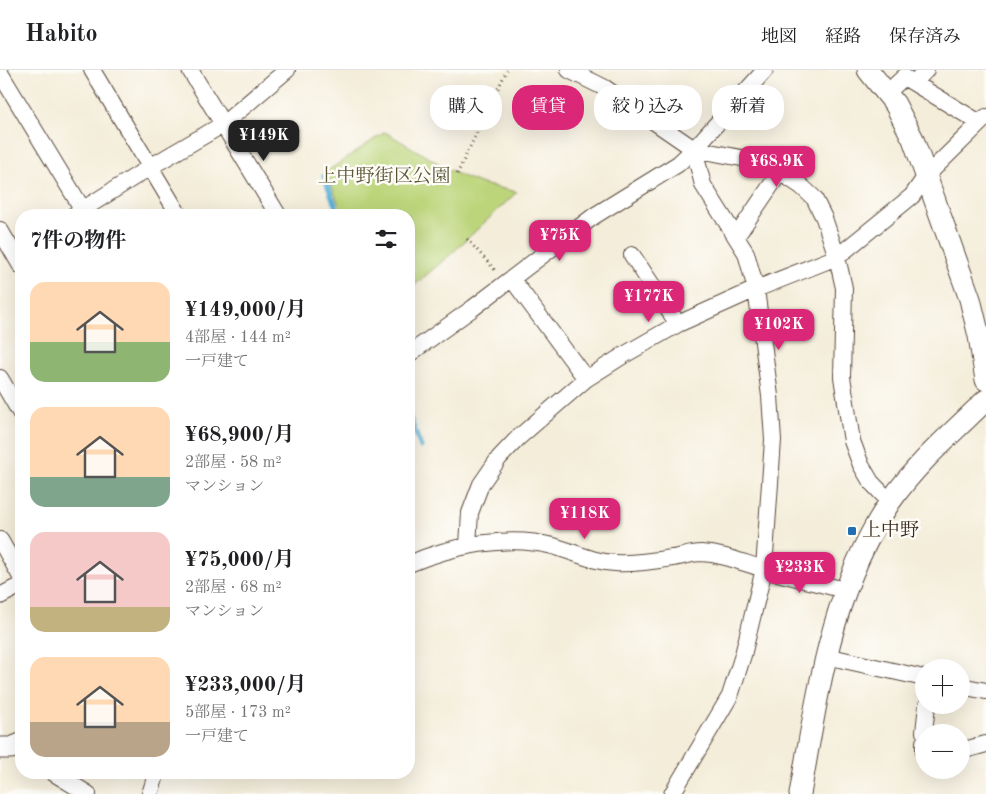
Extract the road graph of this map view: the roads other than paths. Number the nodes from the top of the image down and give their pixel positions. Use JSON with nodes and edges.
{"nodes":[{"id":1,"x":92,"y":70,"type":"edge"},
{"id":2,"x":190,"y":70,"type":"edge"},
{"id":3,"x":287,"y":70,"type":"edge"},
{"id":4,"x":569,"y":70,"type":"edge"},
{"id":5,"x":765,"y":70,"type":"edge"},
{"id":6,"x":868,"y":70,"type":"edge"},
{"id":7,"x":926,"y":70,"type":"edge"},
{"id":8,"x":0,"y":73,"type":"edge"},
{"id":9,"x":914,"y":83,"type":"junction"},
{"id":10,"x":887,"y":93,"type":"junction"},
{"id":11,"x":983,"y":120,"type":"edge"},
{"id":12,"x":222,"y":125,"type":"junction"},
{"id":13,"x":694,"y":149,"type":"junction"},
{"id":14,"x":150,"y":167,"type":"junction"},
{"id":15,"x":780,"y":172,"type":"junction"},
{"id":16,"x":926,"y":176,"type":"junction"},
{"id":17,"x":79,"y":209,"type":"edge"},
{"id":18,"x":87,"y":209,"type":"edge"},
{"id":19,"x":175,"y":209,"type":"edge"},
{"id":20,"x":274,"y":209,"type":"edge"},
{"id":21,"x":0,"y":230,"type":"edge"},
{"id":22,"x":736,"y":237,"type":"junction"},
{"id":23,"x":632,"y":255,"type":"dead end"},
{"id":24,"x":14,"y":256,"type":"edge"},
{"id":25,"x":837,"y":257,"type":"junction"},
{"id":26,"x":509,"y":281,"type":"junction"},
{"id":27,"x":756,"y":289,"type":"junction"},
{"id":28,"x":678,"y":324,"type":"junction"},
{"id":29,"x":415,"y":350,"type":"edge"},
{"id":30,"x":0,"y":378,"type":"edge"},
{"id":31,"x":586,"y":379,"type":"junction"},
{"id":32,"x":986,"y":380,"type":"edge"},
{"id":33,"x":986,"y":400,"type":"edge"},
{"id":34,"x":15,"y":404,"type":"edge"},
{"id":35,"x":890,"y":502,"type":"junction"},
{"id":36,"x":0,"y":540,"type":"edge"},
{"id":37,"x":468,"y":545,"type":"junction"},
{"id":38,"x":415,"y":561,"type":"edge"},
{"id":39,"x":15,"y":566,"type":"edge"},
{"id":40,"x":764,"y":569,"type":"junction"},
{"id":41,"x":15,"y":588,"type":"edge"},
{"id":42,"x":845,"y":590,"type":"junction"},
{"id":43,"x":0,"y":596,"type":"edge"},
{"id":44,"x":826,"y":656,"type":"junction"},
{"id":45,"x":915,"y":676,"type":"edge"},
{"id":46,"x":970,"y":688,"type":"edge"},
{"id":47,"x":986,"y":691,"type":"edge"},
{"id":48,"x":986,"y":744,"type":"edge"},
{"id":49,"x":970,"y":748,"type":"edge"},
{"id":50,"x":63,"y":779,"type":"edge"},
{"id":51,"x":155,"y":779,"type":"edge"},
{"id":52,"x":88,"y":794,"type":"edge"},
{"id":53,"x":150,"y":794,"type":"edge"},
{"id":54,"x":672,"y":794,"type":"edge"},
{"id":55,"x":800,"y":794,"type":"edge"}],
"edges":[{"from":1,"to":14,"type":"street"},
{"from":2,"to":12,"type":"street"},
{"from":3,"to":12,"type":"street"},
{"from":4,"to":13,"type":"street"},
{"from":5,"to":13,"type":"street"},
{"from":6,"to":10,"type":"street"},
{"from":7,"to":9,"type":"street"},
{"from":8,"to":17,"type":"street"},
{"from":9,"to":10,"type":"street"},
{"from":9,"to":11,"type":"street"},
{"from":10,"to":16,"type":"street"},
{"from":11,"to":16,"type":"street"},
{"from":12,"to":14,"type":"street"},
{"from":12,"to":20,"type":"street"},
{"from":13,"to":15,"type":"street"},
{"from":13,"to":22,"type":"street"},
{"from":13,"to":26,"type":"street"},
{"from":14,"to":18,"type":"street"},
{"from":14,"to":19,"type":"street"},
{"from":15,"to":22,"type":"street"},
{"from":15,"to":25,"type":"street"},
{"from":16,"to":25,"type":"street"},
{"from":16,"to":32,"type":"street"},
{"from":21,"to":24,"type":"street"},
{"from":22,"to":27,"type":"street"},
{"from":23,"to":28,"type":"street"},
{"from":25,"to":27,"type":"street"},
{"from":25,"to":35,"type":"street"},
{"from":26,"to":29,"type":"street"},
{"from":26,"to":31,"type":"street"},
{"from":27,"to":28,"type":"street"},
{"from":27,"to":40,"type":"street"},
{"from":28,"to":31,"type":"street"},
{"from":30,"to":34,"type":"street"},
{"from":31,"to":37,"type":"street"},
{"from":33,"to":35,"type":"street"},
{"from":35,"to":42,"type":"street"},
{"from":36,"to":39,"type":"street"},
{"from":37,"to":38,"type":"street"},
{"from":37,"to":40,"type":"street"},
{"from":40,"to":42,"type":"street"},
{"from":40,"to":54,"type":"street"},
{"from":41,"to":43,"type":"street"},
{"from":42,"to":44,"type":"street"},
{"from":44,"to":45,"type":"street"},
{"from":44,"to":55,"type":"street"},
{"from":46,"to":47,"type":"street"},
{"from":48,"to":49,"type":"street"},
{"from":50,"to":52,"type":"street"},
{"from":51,"to":53,"type":"street"}]}
